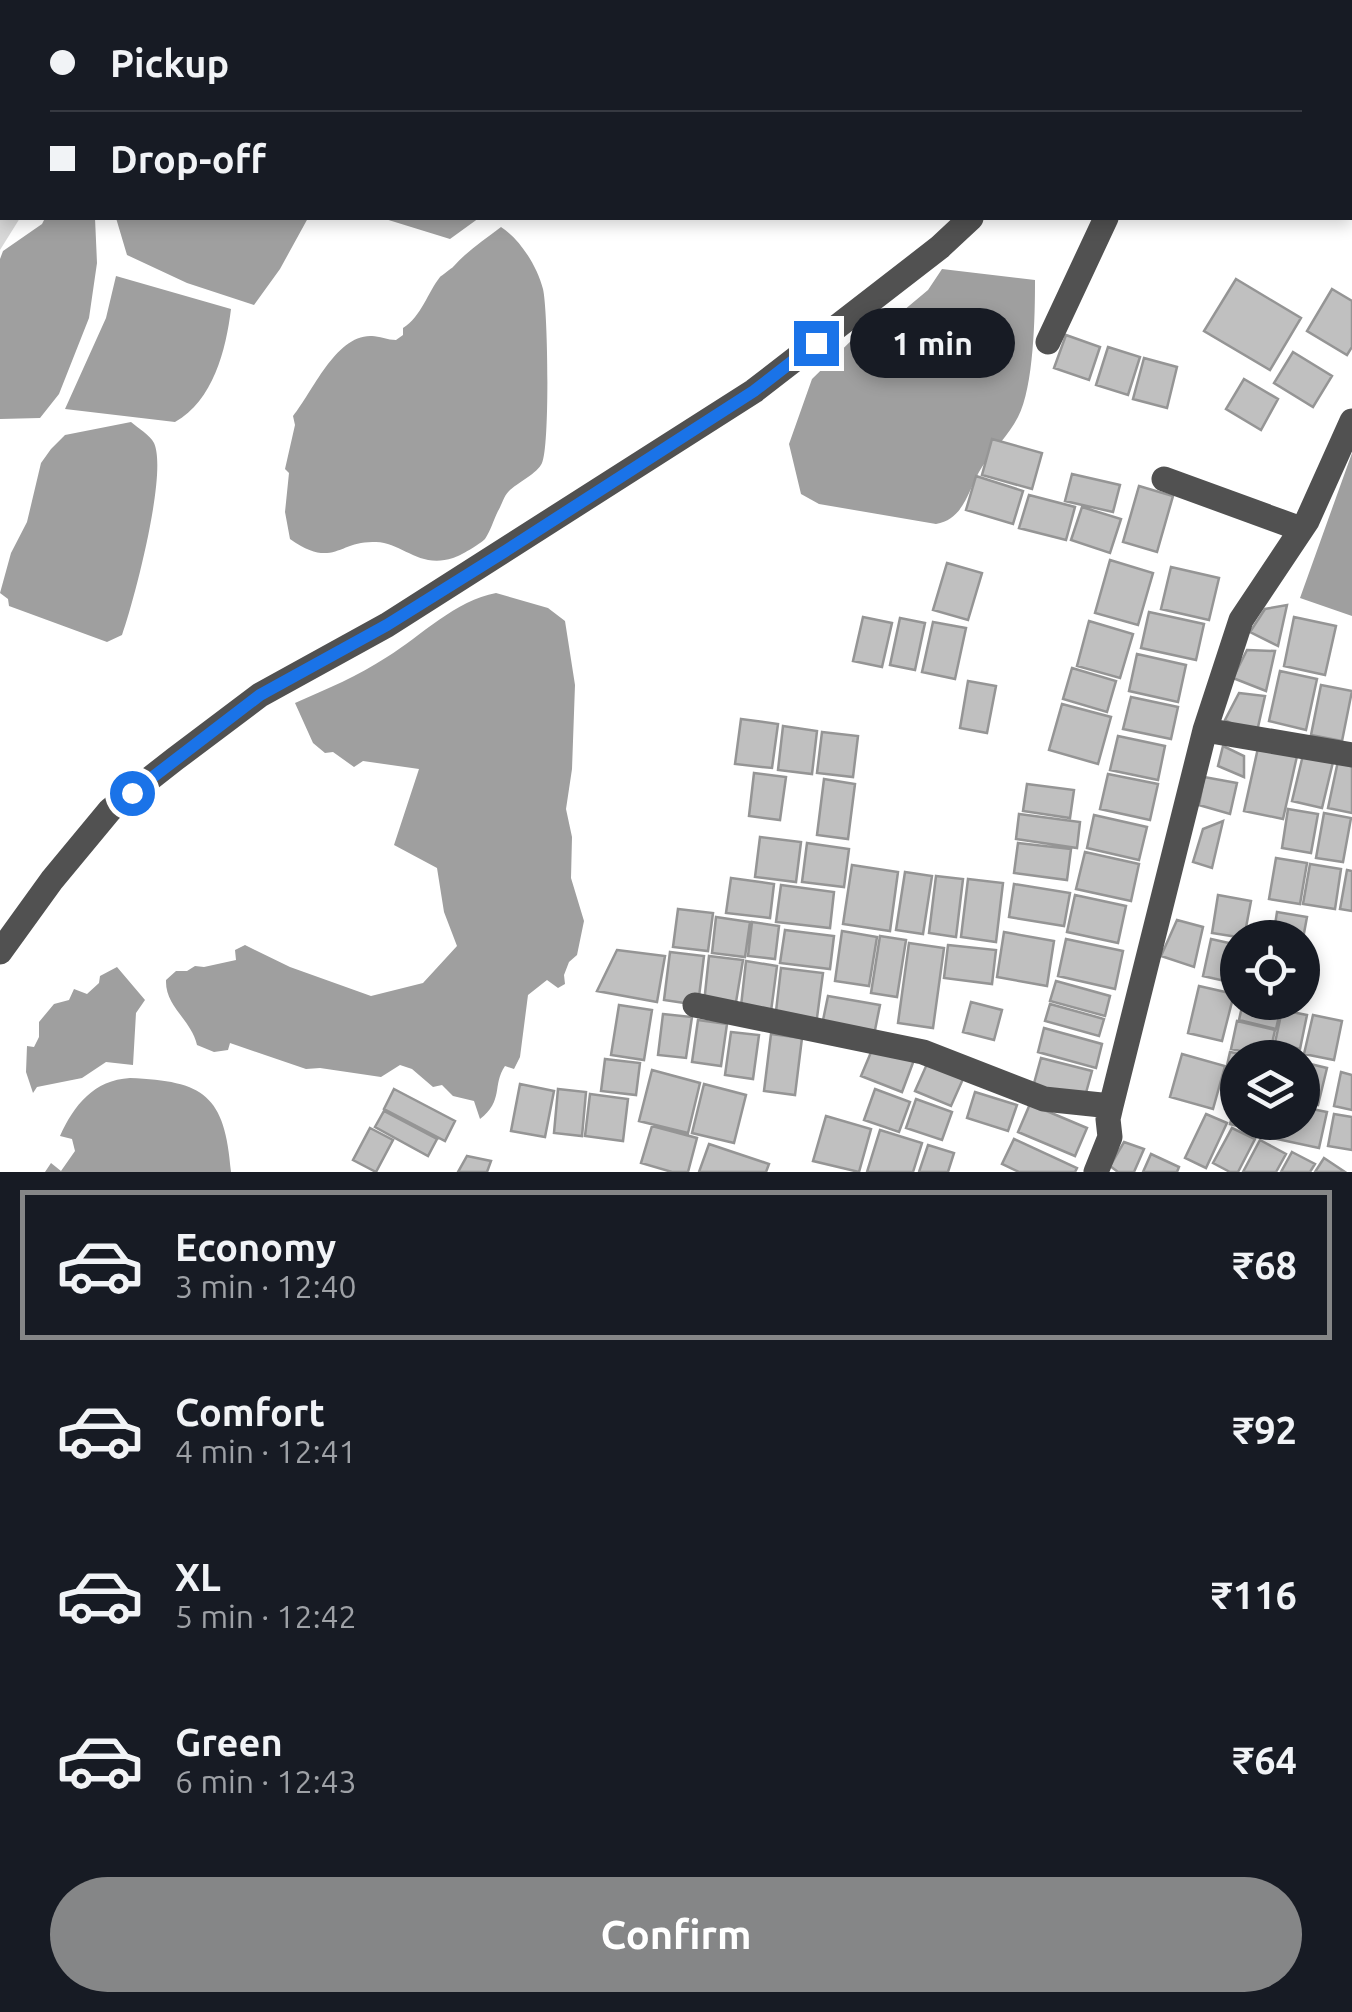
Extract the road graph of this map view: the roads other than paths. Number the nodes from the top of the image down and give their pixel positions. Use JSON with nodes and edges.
{"nodes":[{"id":1,"x":969,"y":220,"type":"edge"},
{"id":2,"x":1105,"y":220,"type":"edge"},
{"id":3,"x":1048,"y":342,"type":"dead end"},
{"id":4,"x":1352,"y":421,"type":"edge"},
{"id":5,"x":1164,"y":479,"type":"dead end"},
{"id":6,"x":1301,"y":529,"type":"junction"},
{"id":7,"x":1205,"y":730,"type":"junction"},
{"id":8,"x":1352,"y":755,"type":"edge"},
{"id":9,"x":0,"y":952,"type":"edge"},
{"id":10,"x":695,"y":1006,"type":"dead end"},
{"id":11,"x":1111,"y":1106,"type":"junction"},
{"id":12,"x":1096,"y":1172,"type":"edge"}],
"edges":[{"from":1,"to":9,"type":"street"},
{"from":2,"to":3,"type":"street"},
{"from":4,"to":6,"type":"street"},
{"from":5,"to":6,"type":"street"},
{"from":6,"to":7,"type":"street"},
{"from":7,"to":8,"type":"street"},
{"from":7,"to":11,"type":"street"},
{"from":10,"to":11,"type":"street"},
{"from":11,"to":12,"type":"street"}]}
